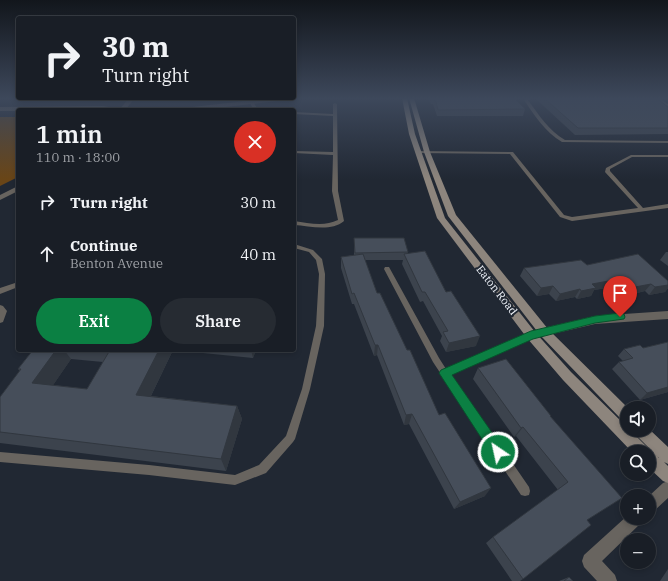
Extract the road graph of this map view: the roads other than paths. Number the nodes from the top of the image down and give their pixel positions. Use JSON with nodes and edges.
{"nodes":[{"id":1,"x":335,"y":125,"type":"edge"},
{"id":2,"x":414,"y":125,"type":"edge"},
{"id":3,"x":417,"y":125,"type":"edge"},
{"id":4,"x":546,"y":125,"type":"edge"},
{"id":5,"x":668,"y":142,"type":"edge"},
{"id":6,"x":296,"y":152,"type":"edge"},
{"id":7,"x":423,"y":152,"type":"junction"},
{"id":8,"x":334,"y":154,"type":"junction"},
{"id":9,"x":668,"y":156,"type":"edge"},
{"id":10,"x":16,"y":189,"type":"edge"},
{"id":11,"x":0,"y":198,"type":"edge"},
{"id":12,"x":668,"y":206,"type":"edge"},
{"id":13,"x":642,"y":210,"type":"junction"},
{"id":14,"x":296,"y":223,"type":"edge"},
{"id":15,"x":296,"y":247,"type":"edge"},
{"id":16,"x":387,"y":269,"type":"dead end"},
{"id":17,"x":16,"y":285,"type":"edge"},
{"id":18,"x":0,"y":290,"type":"edge"},
{"id":19,"x":0,"y":308,"type":"edge"},
{"id":20,"x":668,"y":315,"type":"edge"},
{"id":21,"x":0,"y":320,"type":"edge"},
{"id":22,"x":544,"y":332,"type":"junction"},
{"id":23,"x":531,"y":335,"type":"junction"},
{"id":24,"x":445,"y":373,"type":"junction"},
{"id":25,"x":620,"y":409,"type":"edge"},
{"id":26,"x":648,"y":437,"type":"edge"},
{"id":27,"x":635,"y":445,"type":"edge"},
{"id":28,"x":668,"y":457,"type":"edge"},
{"id":29,"x":0,"y":458,"type":"edge"},
{"id":30,"x":656,"y":465,"type":"edge"},
{"id":31,"x":668,"y":476,"type":"edge"},
{"id":32,"x":668,"y":488,"type":"edge"},
{"id":33,"x":525,"y":491,"type":"dead end"},
{"id":34,"x":656,"y":499,"type":"edge"},
{"id":35,"x":629,"y":525,"type":"edge"},
{"id":36,"x":609,"y":581,"type":"edge"}],
"edges":[{"from":1,"to":8,"type":"lane"},
{"from":2,"to":7,"type":"street","name":"Eaton Road"},
{"from":3,"to":7,"type":"street"},
{"from":4,"to":5,"type":"lane"},
{"from":6,"to":8,"type":"lane"},
{"from":7,"to":13,"type":"lane"},
{"from":7,"to":22,"type":"street"},
{"from":7,"to":23,"type":"street","name":"Eaton Road"},
{"from":8,"to":14,"type":"lane"},
{"from":9,"to":13,"type":"lane"},
{"from":10,"to":11,"type":"street"},
{"from":12,"to":13,"type":"lane"},
{"from":15,"to":29,"type":"lane"},
{"from":16,"to":24,"type":"lane"},
{"from":17,"to":18,"type":"lane"},
{"from":19,"to":21,"type":"lane"},
{"from":20,"to":22,"type":"street"},
{"from":22,"to":23,"type":"street"},
{"from":22,"to":25,"type":"street"},
{"from":23,"to":24,"type":"lane"},
{"from":23,"to":27,"type":"street","name":"Eaton Road"},
{"from":24,"to":33,"type":"lane"},
{"from":26,"to":28,"type":"street"},
{"from":30,"to":31,"type":"street"},
{"from":32,"to":34,"type":"street"},
{"from":35,"to":36,"type":"street"}]}
